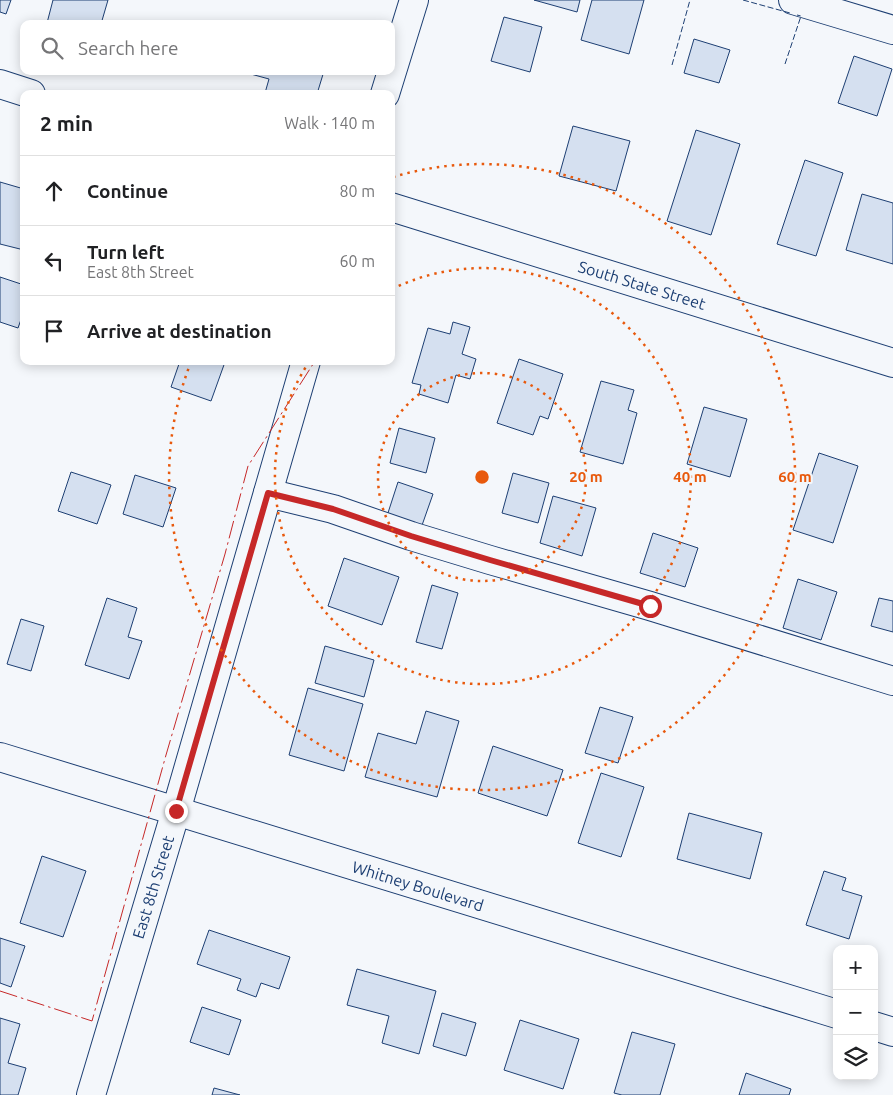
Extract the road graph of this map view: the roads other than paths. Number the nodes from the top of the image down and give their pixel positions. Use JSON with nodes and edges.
{"nodes":[{"id":1,"x":414,"y":0,"type":"edge"},
{"id":2,"x":793,"y":0,"type":"edge"},
{"id":3,"x":893,"y":30,"type":"edge"},
{"id":4,"x":395,"y":62,"type":"edge"},
{"id":5,"x":391,"y":75,"type":"edge"},
{"id":6,"x":0,"y":84,"type":"edge"},
{"id":7,"x":386,"y":90,"type":"edge"},
{"id":8,"x":20,"y":91,"type":"edge"},
{"id":9,"x":395,"y":208,"type":"edge"},
{"id":10,"x":893,"y":363,"type":"edge"},
{"id":11,"x":305,"y":365,"type":"edge"},
{"id":12,"x":268,"y":493,"type":"junction"},
{"id":13,"x":893,"y":681,"type":"edge"},
{"id":14,"x":0,"y":757,"type":"edge"},
{"id":15,"x":176,"y":811,"type":"junction"},
{"id":16,"x":833,"y":1013,"type":"edge"},
{"id":17,"x":878,"y":1027,"type":"edge"},
{"id":18,"x":893,"y":1032,"type":"edge"},
{"id":19,"x":91,"y":1095,"type":"edge"}],
"edges":[{"from":1,"to":4,"type":"street"},
{"from":2,"to":3,"type":"street"},
{"from":5,"to":7,"type":"street"},
{"from":6,"to":8,"type":"street"},
{"from":9,"to":10,"type":"street","name":"South State Street"},
{"from":11,"to":12,"type":"street","name":"East 8th Street"},
{"from":12,"to":13,"type":"street"},
{"from":12,"to":15,"type":"street","name":"East 8th Street"},
{"from":14,"to":15,"type":"street","name":"Whitney Boulevard"},
{"from":15,"to":16,"type":"street","name":"Whitney Boulevard"},
{"from":15,"to":19,"type":"street","name":"East 8th Street"},
{"from":17,"to":18,"type":"street"}]}
